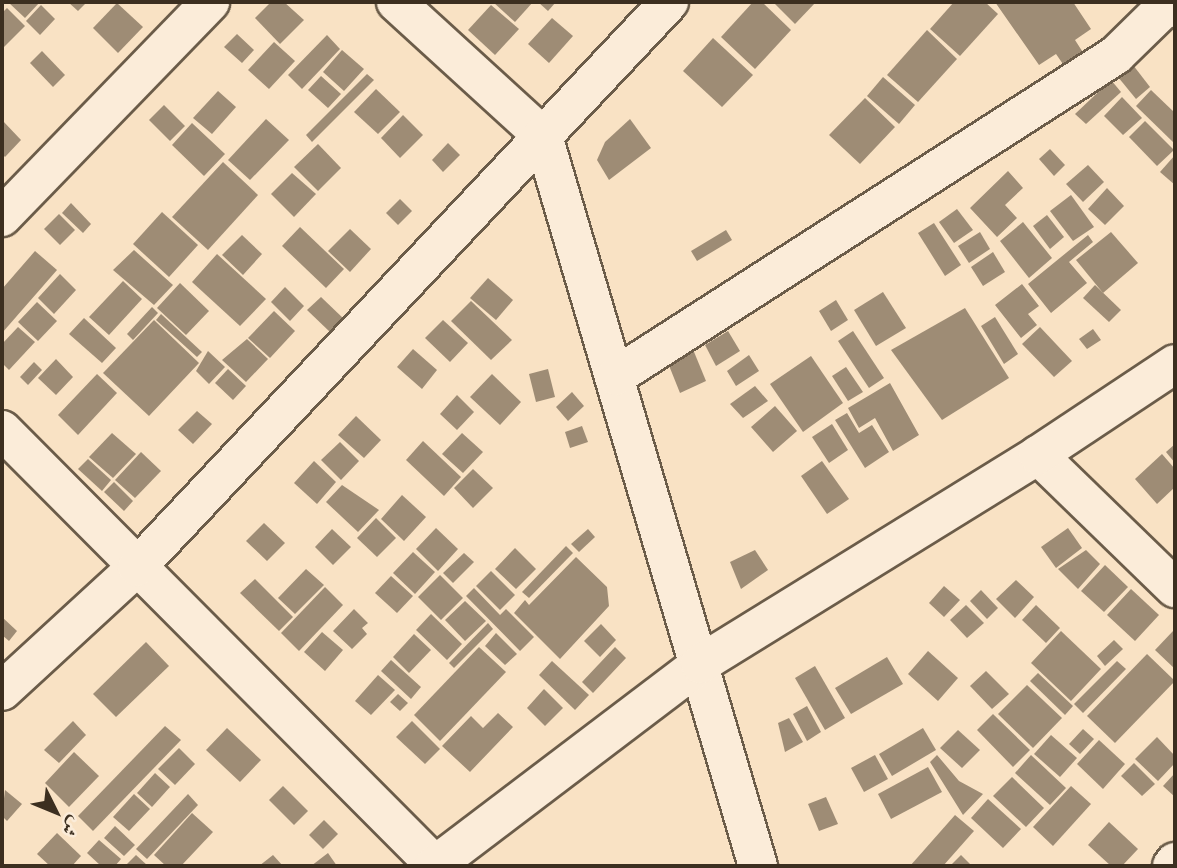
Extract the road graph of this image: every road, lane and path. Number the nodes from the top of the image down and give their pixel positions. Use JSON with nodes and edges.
{"nodes":[{"id":1,"x":210,"y":2,"type":"edge"},
{"id":2,"x":396,"y":2,"type":"edge"},
{"id":3,"x":669,"y":2,"type":"edge"},
{"id":4,"x":1167,"y":10,"type":"edge"},
{"id":5,"x":543,"y":136,"type":"junction"},
{"id":6,"x":2,"y":217,"type":"edge"},
{"id":7,"x":1175,"y":364,"type":"edge"},
{"id":8,"x":616,"y":376,"type":"junction"},
{"id":9,"x":2,"y":430,"type":"edge"},
{"id":10,"x":1038,"y":455,"type":"junction"},
{"id":11,"x":137,"y":567,"type":"junction"},
{"id":12,"x":1175,"y":588,"type":"edge"},
{"id":13,"x":699,"y":664,"type":"junction"},
{"id":14,"x":2,"y":691,"type":"edge"},
{"id":15,"x":1175,"y":862,"type":"edge"},
{"id":16,"x":435,"y":866,"type":"edge"},
{"id":17,"x":758,"y":866,"type":"edge"},
{"id":18,"x":1172,"y":866,"type":"edge"}],
"edges":[{"from":1,"to":6,"type":"street"},
{"from":2,"to":5,"type":"street"},
{"from":3,"to":5,"type":"street"},
{"from":4,"to":8,"type":"street"},
{"from":5,"to":8,"type":"street"},
{"from":5,"to":11,"type":"street"},
{"from":7,"to":10,"type":"street"},
{"from":8,"to":13,"type":"street"},
{"from":9,"to":11,"type":"street"},
{"from":10,"to":12,"type":"street"},
{"from":10,"to":13,"type":"street"},
{"from":11,"to":14,"type":"street"},
{"from":11,"to":16,"type":"street"},
{"from":13,"to":16,"type":"street"},
{"from":13,"to":17,"type":"street"},
{"from":15,"to":18,"type":"street"}]}
